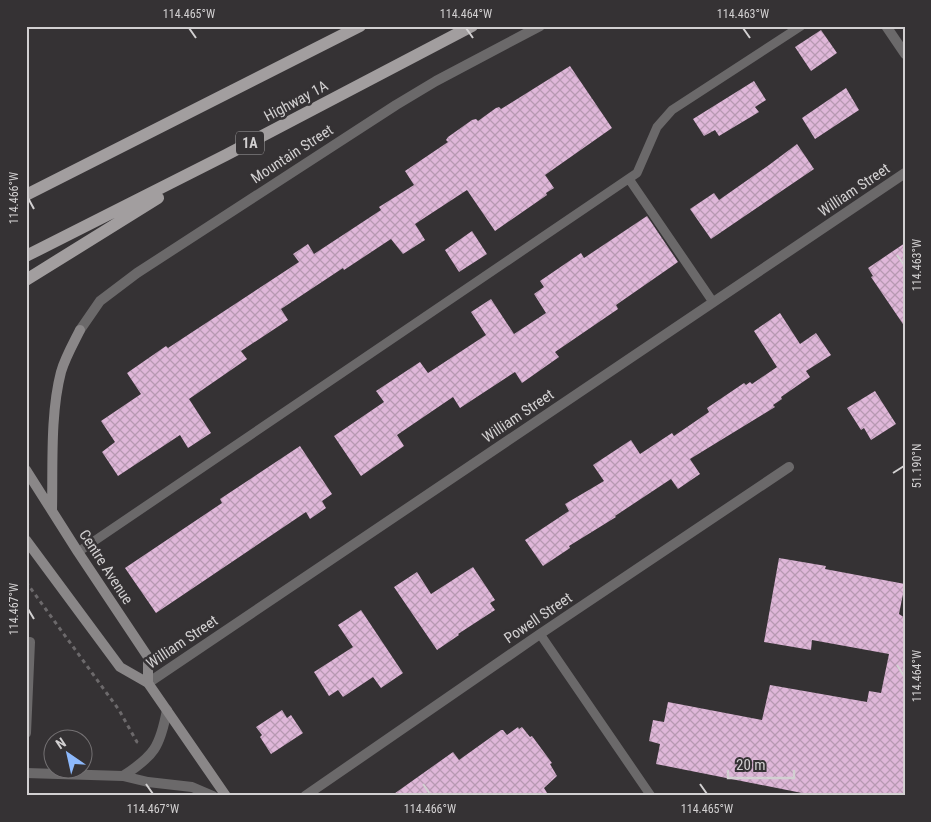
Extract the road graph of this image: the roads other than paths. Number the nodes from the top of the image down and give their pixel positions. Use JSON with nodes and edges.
{"nodes":[{"id":1,"x":360,"y":26,"type":"edge"},
{"id":2,"x":472,"y":26,"type":"edge"},
{"id":3,"x":540,"y":26,"type":"edge"},
{"id":4,"x":801,"y":26,"type":"edge"},
{"id":5,"x":886,"y":26,"type":"edge"},
{"id":6,"x":905,"y":54,"type":"edge"},
{"id":7,"x":226,"y":155,"type":"junction"},
{"id":8,"x":905,"y":174,"type":"edge"},
{"id":9,"x":629,"y":179,"type":"junction"},
{"id":10,"x":26,"y":195,"type":"edge"},
{"id":11,"x":26,"y":256,"type":"edge"},
{"id":12,"x":26,"y":280,"type":"edge"},
{"id":13,"x":713,"y":302,"type":"junction"},
{"id":14,"x":80,"y":330,"type":"joint"},
{"id":15,"x":790,"y":467,"type":"dead end"},
{"id":16,"x":26,"y":470,"type":"edge"},
{"id":17,"x":52,"y":511,"type":"junction"},
{"id":18,"x":26,"y":540,"type":"edge"},
{"id":19,"x":78,"y":552,"type":"junction"},
{"id":20,"x":540,"y":634,"type":"junction"},
{"id":21,"x":30,"y":642,"type":"dead end"},
{"id":22,"x":148,"y":683,"type":"junction"},
{"id":23,"x":167,"y":710,"type":"junction"},
{"id":24,"x":26,"y":733,"type":"edge"},
{"id":25,"x":26,"y":773,"type":"edge"},
{"id":26,"x":123,"y":776,"type":"junction"},
{"id":27,"x":213,"y":796,"type":"edge"},
{"id":28,"x":226,"y":796,"type":"edge"},
{"id":29,"x":305,"y":796,"type":"edge"},
{"id":30,"x":651,"y":796,"type":"edge"}],
"edges":[{"from":1,"to":10,"type":"main road"},
{"from":2,"to":7,"type":"main road","name":"Highway 1A","number":"1A"},
{"from":3,"to":14,"type":"street","name":"Mountain Street"},
{"from":4,"to":9,"type":"lane"},
{"from":5,"to":6,"type":"street"},
{"from":7,"to":11,"type":"main road","name":"Highway 1A","number":"1A"},
{"from":7,"to":12,"type":"main road"},
{"from":8,"to":13,"type":"street","name":"William Street"},
{"from":9,"to":13,"type":"lane"},
{"from":9,"to":19,"type":"lane"},
{"from":13,"to":22,"type":"street","name":"William Street"},
{"from":14,"to":17,"type":"main road"},
{"from":15,"to":20,"type":"street","name":"Powell Street"},
{"from":16,"to":17,"type":"main road","name":"Centre Avenue"},
{"from":17,"to":19,"type":"main road","name":"Centre Avenue"},
{"from":18,"to":22,"type":"main road"},
{"from":19,"to":22,"type":"main road","name":"Centre Avenue"},
{"from":20,"to":29,"type":"street","name":"Powell Street"},
{"from":20,"to":30,"type":"lane"},
{"from":21,"to":24,"type":"street"},
{"from":22,"to":23,"type":"main road"},
{"from":23,"to":26,"type":"street"},
{"from":23,"to":28,"type":"main road"},
{"from":25,"to":26,"type":"street"},
{"from":26,"to":27,"type":"street"}]}
